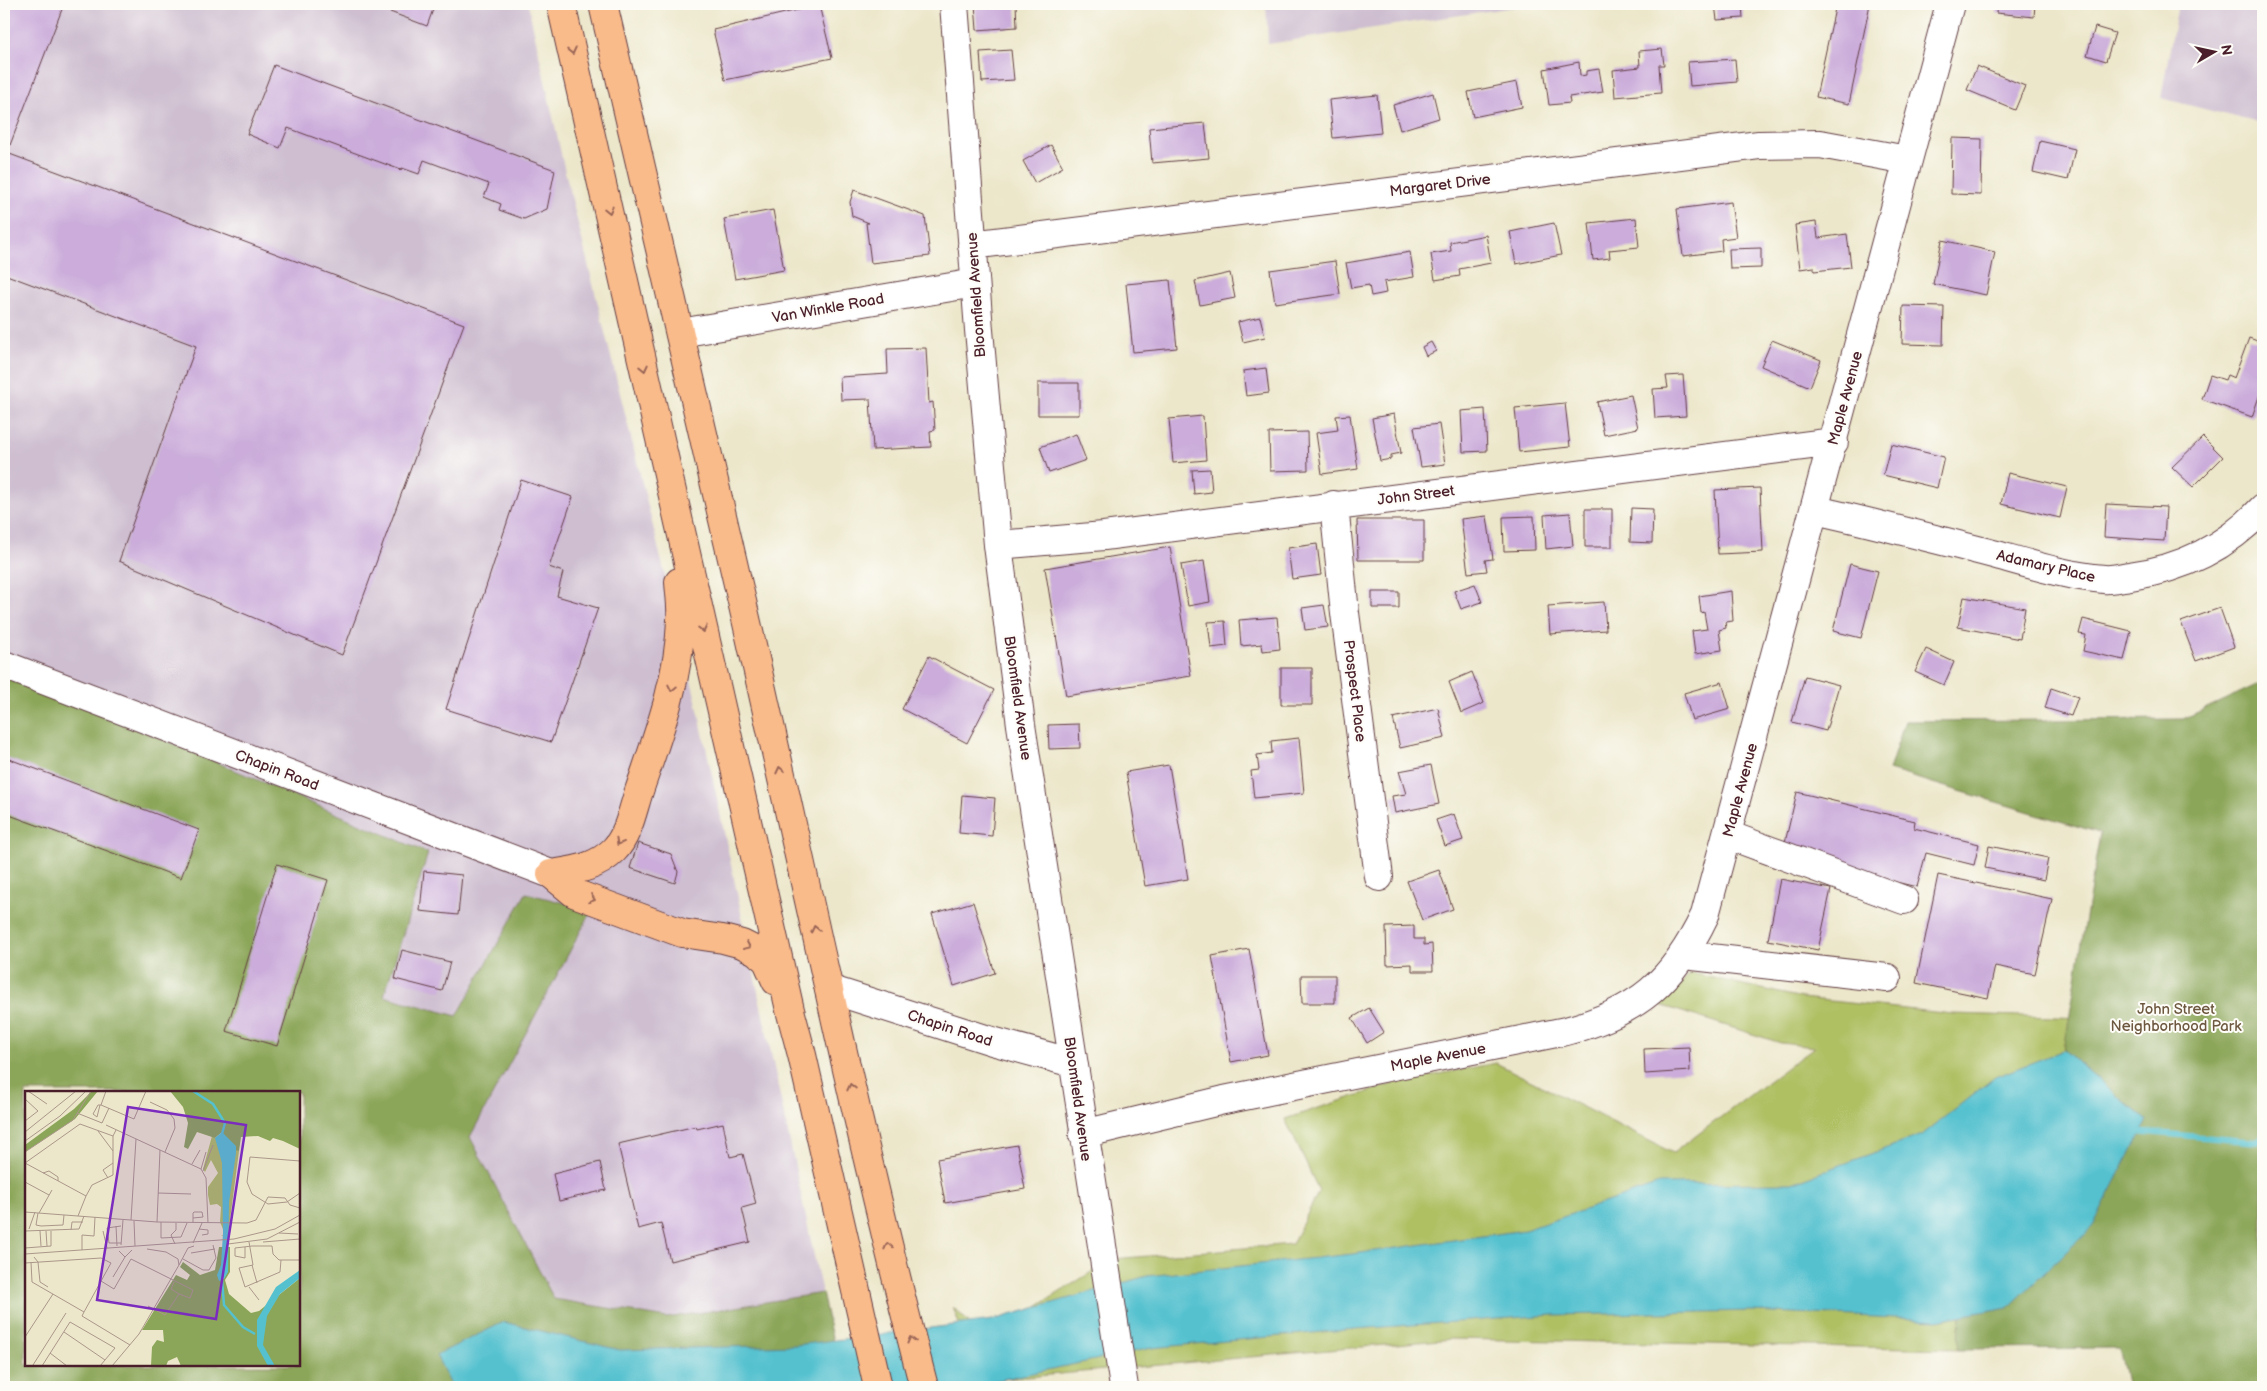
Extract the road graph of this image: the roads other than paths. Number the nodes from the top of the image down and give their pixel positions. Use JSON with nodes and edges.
{"nodes":[{"id":1,"x":561,"y":4,"type":"edge"},
{"id":2,"x":603,"y":4,"type":"edge"},
{"id":3,"x":954,"y":4,"type":"edge"},
{"id":4,"x":1950,"y":4,"type":"edge"},
{"id":5,"x":1907,"y":160,"type":"junction"},
{"id":6,"x":972,"y":244,"type":"junction"},
{"id":7,"x":975,"y":284,"type":"junction"},
{"id":8,"x":680,"y":333,"type":"junction"},
{"id":9,"x":1834,"y":442,"type":"junction"},
{"id":10,"x":670,"y":483,"type":"junction"},
{"id":11,"x":1334,"y":505,"type":"junction"},
{"id":12,"x":2263,"y":508,"type":"edge"},
{"id":13,"x":1815,"y":510,"type":"junction"},
{"id":14,"x":998,"y":545,"type":"junction"},
{"id":15,"x":4,"y":665,"type":"edge"},
{"id":16,"x":1728,"y":835,"type":"junction"},
{"id":17,"x":551,"y":874,"type":"junction"},
{"id":18,"x":1379,"y":877,"type":"dead end"},
{"id":19,"x":1904,"y":900,"type":"dead end"},
{"id":20,"x":1684,"y":954,"type":"junction"},
{"id":21,"x":1887,"y":978,"type":"dead end"},
{"id":22,"x":829,"y":989,"type":"junction"},
{"id":23,"x":790,"y":1010,"type":"junction"},
{"id":24,"x":1073,"y":1063,"type":"junction"},
{"id":25,"x":1083,"y":1134,"type":"junction"},
{"id":26,"x":878,"y":1387,"type":"edge"},
{"id":27,"x":924,"y":1387,"type":"edge"},
{"id":28,"x":1124,"y":1387,"type":"edge"}],
"edges":[{"from":1,"to":10,"type":"highway","one_way":true},
{"from":2,"to":8,"type":"highway"},
{"from":3,"to":6,"type":"street","name":"Bloomfield Avenue"},
{"from":4,"to":5,"type":"street","name":"Maple Avenue"},
{"from":5,"to":6,"type":"street","name":"Margaret Drive"},
{"from":5,"to":9,"type":"street","name":"Maple Avenue"},
{"from":6,"to":7,"type":"street","name":"Bloomfield Avenue"},
{"from":7,"to":8,"type":"street","name":"Van Winkle Road"},
{"from":7,"to":14,"type":"street","name":"Bloomfield Avenue"},
{"from":22,"to":8,"type":"highway","one_way":true},
{"from":9,"to":11,"type":"street","name":"John Street"},
{"from":9,"to":13,"type":"street","name":"Maple Avenue"},
{"from":10,"to":17,"type":"highway","one_way":true},
{"from":10,"to":23,"type":"highway","one_way":true},
{"from":11,"to":14,"type":"street","name":"John Street"},
{"from":11,"to":18,"type":"street","name":"Prospect Place"},
{"from":12,"to":13,"type":"street","name":"Adamary Place"},
{"from":13,"to":16,"type":"street","name":"Maple Avenue"},
{"from":14,"to":24,"type":"street","name":"Bloomfield Avenue"},
{"from":15,"to":17,"type":"street","name":"Chapin Road"},
{"from":16,"to":19,"type":"street"},
{"from":16,"to":20,"type":"street","name":"Maple Avenue"},
{"from":17,"to":23,"type":"highway","one_way":true},
{"from":20,"to":21,"type":"street"},
{"from":20,"to":25,"type":"street","name":"Maple Avenue"},
{"from":22,"to":24,"type":"street","name":"Chapin Road"},
{"from":27,"to":22,"type":"highway","one_way":true},
{"from":23,"to":26,"type":"highway"},
{"from":24,"to":25,"type":"street","name":"Bloomfield Avenue"},
{"from":25,"to":28,"type":"street","name":"Bloomfield Avenue"}]}
